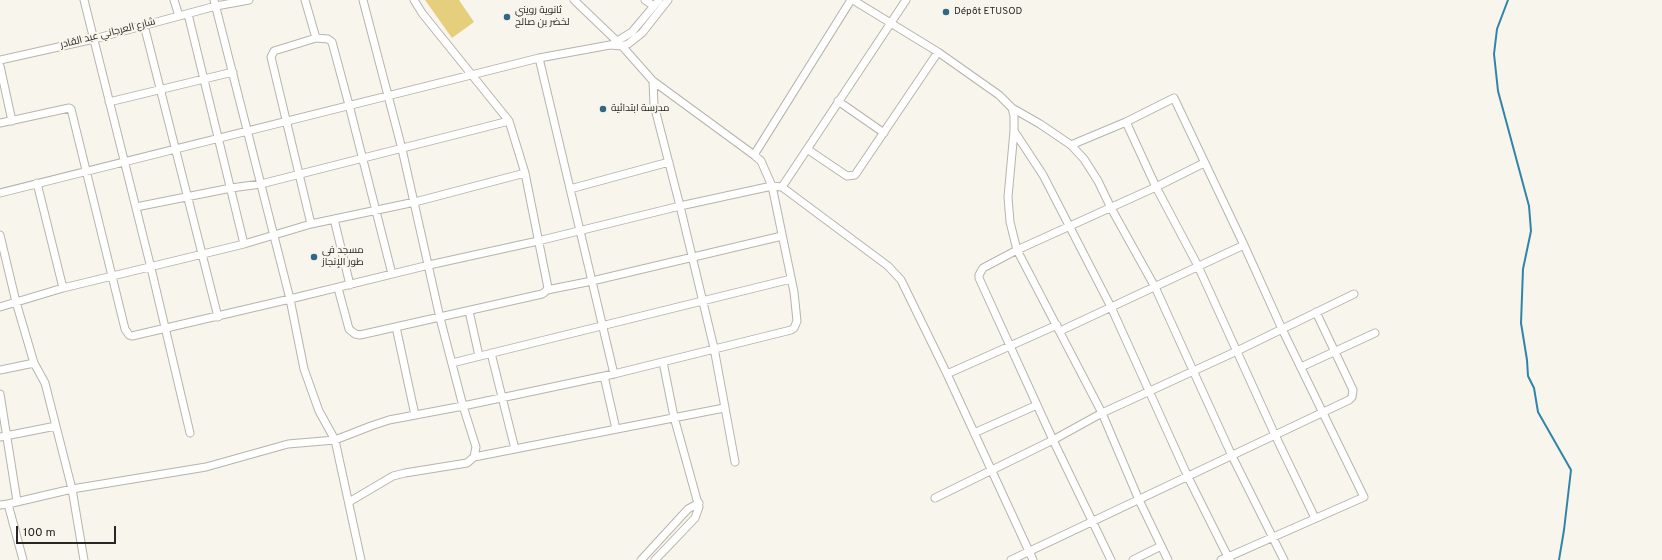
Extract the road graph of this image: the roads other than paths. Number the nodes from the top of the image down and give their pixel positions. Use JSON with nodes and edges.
{"nodes":[{"id":1,"x":84,"y":0,"type":"edge"},
{"id":2,"x":174,"y":0,"type":"edge"},
{"id":3,"x":249,"y":0,"type":"edge"},
{"id":4,"x":305,"y":0,"type":"edge"},
{"id":5,"x":363,"y":0,"type":"edge"},
{"id":6,"x":414,"y":0,"type":"edge"},
{"id":7,"x":574,"y":0,"type":"edge"},
{"id":8,"x":645,"y":0,"type":"edge"},
{"id":9,"x":668,"y":0,"type":"edge"},
{"id":10,"x":854,"y":0,"type":"edge"},
{"id":11,"x":906,"y":0,"type":"edge"},
{"id":12,"x":215,"y":3,"type":"edge"},
{"id":13,"x":583,"y":3,"type":"edge"},
{"id":14,"x":657,"y":3,"type":"edge"},
{"id":15,"x":188,"y":14,"type":"junction"},
{"id":16,"x":179,"y":16,"type":"junction"},
{"id":17,"x":891,"y":23,"type":"junction"},
{"id":18,"x":144,"y":25,"type":"junction"},
{"id":19,"x":316,"y":38,"type":"junction"},
{"id":20,"x":94,"y":39,"type":"junction"},
{"id":21,"x":620,"y":43,"type":"junction"},
{"id":22,"x":938,"y":52,"type":"junction"},
{"id":23,"x":539,"y":58,"type":"junction"},
{"id":24,"x":0,"y":60,"type":"edge"},
{"id":25,"x":0,"y":66,"type":"edge"},
{"id":26,"x":233,"y":72,"type":"junction"},
{"id":27,"x":471,"y":75,"type":"junction"},
{"id":28,"x":204,"y":79,"type":"junction"},
{"id":29,"x":653,"y":81,"type":"junction"},
{"id":30,"x":160,"y":90,"type":"junction"},
{"id":31,"x":388,"y":96,"type":"junction"},
{"id":32,"x":110,"y":102,"type":"junction"},
{"id":33,"x":838,"y":102,"type":"junction"},
{"id":34,"x":349,"y":106,"type":"junction"},
{"id":35,"x":1012,"y":108,"type":"junction"},
{"id":36,"x":12,"y":121,"type":"junction"},
{"id":37,"x":287,"y":121,"type":"junction"},
{"id":38,"x":509,"y":121,"type":"junction"},
{"id":39,"x":1126,"y":122,"type":"junction"},
{"id":40,"x":0,"y":123,"type":"edge"},
{"id":41,"x":248,"y":131,"type":"junction"},
{"id":42,"x":1014,"y":131,"type":"junction"},
{"id":43,"x":884,"y":133,"type":"junction"},
{"id":44,"x":219,"y":138,"type":"junction"},
{"id":45,"x":1071,"y":145,"type":"junction"},
{"id":46,"x":175,"y":149,"type":"junction"},
{"id":47,"x":402,"y":149,"type":"junction"},
{"id":48,"x":807,"y":149,"type":"junction"},
{"id":49,"x":754,"y":154,"type":"junction"},
{"id":50,"x":363,"y":158,"type":"junction"},
{"id":51,"x":124,"y":162,"type":"junction"},
{"id":52,"x":669,"y":162,"type":"junction"},
{"id":53,"x":1204,"y":163,"type":"junction"},
{"id":54,"x":86,"y":171,"type":"junction"},
{"id":55,"x":525,"y":173,"type":"junction"},
{"id":56,"x":299,"y":174,"type":"junction"},
{"id":57,"x":37,"y":183,"type":"junction"},
{"id":58,"x":261,"y":184,"type":"junction"},
{"id":59,"x":772,"y":186,"type":"junction"},
{"id":60,"x":782,"y":187,"type":"junction"},
{"id":61,"x":1156,"y":187,"type":"junction"},
{"id":62,"x":231,"y":188,"type":"junction"},
{"id":63,"x":570,"y":189,"type":"junction"},
{"id":64,"x":0,"y":193,"type":"edge"},
{"id":65,"x":187,"y":196,"type":"junction"},
{"id":66,"x":415,"y":202,"type":"junction"},
{"id":67,"x":680,"y":206,"type":"junction"},
{"id":68,"x":136,"y":207,"type":"junction"},
{"id":69,"x":1111,"y":208,"type":"junction"},
{"id":70,"x":377,"y":210,"type":"junction"},
{"id":71,"x":334,"y":219,"type":"junction"},
{"id":72,"x":311,"y":224,"type":"junction"},
{"id":73,"x":1068,"y":227,"type":"junction"},
{"id":74,"x":580,"y":231,"type":"junction"},
{"id":75,"x":274,"y":234,"type":"junction"},
{"id":76,"x":0,"y":235,"type":"edge"},
{"id":77,"x":782,"y":236,"type":"junction"},
{"id":78,"x":538,"y":241,"type":"junction"},
{"id":79,"x":244,"y":244,"type":"junction"},
{"id":80,"x":1244,"y":245,"type":"junction"},
{"id":81,"x":1017,"y":250,"type":"junction"},
{"id":82,"x":201,"y":254,"type":"junction"},
{"id":83,"x":693,"y":257,"type":"junction"},
{"id":84,"x":429,"y":265,"type":"junction"},
{"id":85,"x":1198,"y":266,"type":"junction"},
{"id":86,"x":151,"y":268,"type":"junction"},
{"id":87,"x":392,"y":274,"type":"junction"},
{"id":88,"x":111,"y":277,"type":"junction"},
{"id":89,"x":791,"y":279,"type":"junction"},
{"id":90,"x":592,"y":281,"type":"junction"},
{"id":91,"x":350,"y":285,"type":"junction"},
{"id":92,"x":1155,"y":286,"type":"junction"},
{"id":93,"x":63,"y":288,"type":"junction"},
{"id":94,"x":338,"y":288,"type":"junction"},
{"id":95,"x":548,"y":290,"type":"junction"},
{"id":96,"x":1354,"y":294,"type":"dead end"},
{"id":97,"x":290,"y":300,"type":"junction"},
{"id":98,"x":703,"y":301,"type":"junction"},
{"id":99,"x":16,"y":302,"type":"junction"},
{"id":100,"x":0,"y":307,"type":"edge"},
{"id":101,"x":1111,"y":307,"type":"junction"},
{"id":102,"x":469,"y":311,"type":"junction"},
{"id":103,"x":1316,"y":312,"type":"junction"},
{"id":104,"x":218,"y":316,"type":"junction"},
{"id":105,"x":440,"y":318,"type":"junction"},
{"id":106,"x":603,"y":326,"type":"junction"},
{"id":107,"x":396,"y":327,"type":"junction"},
{"id":108,"x":1059,"y":328,"type":"junction"},
{"id":109,"x":166,"y":329,"type":"junction"},
{"id":110,"x":1282,"y":329,"type":"junction"},
{"id":111,"x":1374,"y":333,"type":"dead end"},
{"id":112,"x":1011,"y":346,"type":"junction"},
{"id":113,"x":714,"y":348,"type":"junction"},
{"id":114,"x":1335,"y":351,"type":"junction"},
{"id":115,"x":1237,"y":352,"type":"junction"},
{"id":116,"x":491,"y":353,"type":"junction"},
{"id":117,"x":479,"y":356,"type":"junction"},
{"id":118,"x":663,"y":362,"type":"junction"},
{"id":119,"x":34,"y":363,"type":"junction"},
{"id":120,"x":452,"y":363,"type":"junction"},
{"id":121,"x":1300,"y":367,"type":"junction"},
{"id":122,"x":0,"y":370,"type":"edge"},
{"id":123,"x":1194,"y":372,"type":"junction"},
{"id":124,"x":614,"y":374,"type":"junction"},
{"id":125,"x":947,"y":374,"type":"junction"},
{"id":126,"x":604,"y":376,"type":"junction"},
{"id":127,"x":1150,"y":391,"type":"junction"},
{"id":128,"x":0,"y":394,"type":"edge"},
{"id":129,"x":501,"y":398,"type":"junction"},
{"id":130,"x":1037,"y":405,"type":"junction"},
{"id":131,"x":463,"y":406,"type":"junction"},
{"id":132,"x":724,"y":408,"type":"junction"},
{"id":133,"x":1323,"y":412,"type":"junction"},
{"id":134,"x":1102,"y":413,"type":"junction"},
{"id":135,"x":415,"y":415,"type":"junction"},
{"id":136,"x":674,"y":417,"type":"junction"},
{"id":137,"x":56,"y":426,"type":"junction"},
{"id":138,"x":616,"y":429,"type":"junction"},
{"id":139,"x":190,"y":433,"type":"dead end"},
{"id":140,"x":974,"y":433,"type":"junction"},
{"id":141,"x":1275,"y":435,"type":"junction"},
{"id":142,"x":4,"y":436,"type":"edge"},
{"id":143,"x":335,"y":440,"type":"junction"},
{"id":144,"x":1053,"y":440,"type":"junction"},
{"id":145,"x":515,"y":449,"type":"junction"},
{"id":146,"x":1232,"y":456,"type":"junction"},
{"id":147,"x":474,"y":457,"type":"junction"},
{"id":148,"x":735,"y":462,"type":"dead end"},
{"id":149,"x":991,"y":470,"type":"junction"},
{"id":150,"x":1188,"y":477,"type":"junction"},
{"id":151,"x":72,"y":489,"type":"junction"},
{"id":152,"x":935,"y":498,"type":"dead end"},
{"id":153,"x":1139,"y":500,"type":"junction"},
{"id":154,"x":17,"y":501,"type":"junction"},
{"id":155,"x":349,"y":502,"type":"junction"},
{"id":156,"x":699,"y":503,"type":"junction"},
{"id":157,"x":8,"y":504,"type":"junction"},
{"id":158,"x":0,"y":505,"type":"edge"},
{"id":159,"x":1315,"y":518,"type":"junction"},
{"id":160,"x":1092,"y":522,"type":"junction"},
{"id":161,"x":1274,"y":538,"type":"junction"},
{"id":162,"x":1161,"y":546,"type":"junction"},
{"id":163,"x":1029,"y":552,"type":"junction"},
{"id":164,"x":1229,"y":558,"type":"edge"},
{"id":165,"x":23,"y":560,"type":"edge"},
{"id":166,"x":84,"y":560,"type":"edge"},
{"id":167,"x":361,"y":560,"type":"edge"},
{"id":168,"x":640,"y":560,"type":"edge"},
{"id":169,"x":655,"y":560,"type":"edge"},
{"id":170,"x":1011,"y":560,"type":"edge"},
{"id":171,"x":1033,"y":560,"type":"edge"},
{"id":172,"x":1111,"y":560,"type":"edge"},
{"id":173,"x":1133,"y":560,"type":"edge"},
{"id":174,"x":1168,"y":560,"type":"edge"},
{"id":175,"x":1221,"y":560,"type":"edge"},
{"id":176,"x":1284,"y":560,"type":"edge"}],
"edges":[{"from":1,"to":20,"type":"street"},
{"from":2,"to":16,"type":"street"},
{"from":3,"to":12,"type":"street","name":"شارع العرجاني عبد القادر"},
{"from":4,"to":19,"type":"street"},
{"from":5,"to":31,"type":"street"},
{"from":6,"to":27,"type":"street"},
{"from":7,"to":13,"type":"street"},
{"from":8,"to":14,"type":"street"},
{"from":9,"to":21,"type":"street"},
{"from":10,"to":17,"type":"street"},
{"from":10,"to":49,"type":"street"},
{"from":11,"to":17,"type":"street"},
{"from":12,"to":15,"type":"street","name":"شارع العرجاني عبد القادر"},
{"from":12,"to":26,"type":"street"},
{"from":13,"to":21,"type":"street"},
{"from":14,"to":21,"type":"street"},
{"from":15,"to":16,"type":"street","name":"شارع العرجاني عبد القادر"},
{"from":15,"to":28,"type":"street"},
{"from":16,"to":18,"type":"street","name":"شارع العرجاني عبد القادر"},
{"from":17,"to":22,"type":"street"},
{"from":17,"to":33,"type":"street"},
{"from":18,"to":20,"type":"street","name":"شارع العرجاني عبد القادر"},
{"from":18,"to":30,"type":"street"},
{"from":19,"to":34,"type":"street"},
{"from":19,"to":37,"type":"street"},
{"from":20,"to":24,"type":"street","name":"شارع العرجاني عبد القادر"},
{"from":20,"to":32,"type":"street"},
{"from":21,"to":23,"type":"street"},
{"from":21,"to":29,"type":"street"},
{"from":22,"to":35,"type":"street"},
{"from":22,"to":43,"type":"street"},
{"from":23,"to":27,"type":"street"},
{"from":23,"to":63,"type":"street"},
{"from":25,"to":36,"type":"street"},
{"from":26,"to":28,"type":"street"},
{"from":26,"to":41,"type":"street"},
{"from":27,"to":31,"type":"street"},
{"from":27,"to":38,"type":"street"},
{"from":28,"to":30,"type":"street"},
{"from":28,"to":44,"type":"street"},
{"from":29,"to":49,"type":"street"},
{"from":29,"to":52,"type":"street"},
{"from":30,"to":32,"type":"street"},
{"from":30,"to":46,"type":"street"},
{"from":31,"to":34,"type":"street"},
{"from":31,"to":47,"type":"street"},
{"from":32,"to":51,"type":"street"},
{"from":33,"to":43,"type":"street"},
{"from":33,"to":48,"type":"street"},
{"from":34,"to":37,"type":"street"},
{"from":34,"to":50,"type":"street"},
{"from":35,"to":42,"type":"street"},
{"from":35,"to":45,"type":"street"},
{"from":36,"to":40,"type":"street"},
{"from":36,"to":54,"type":"street"},
{"from":37,"to":41,"type":"street"},
{"from":37,"to":56,"type":"street"},
{"from":38,"to":47,"type":"street"},
{"from":38,"to":55,"type":"street"},
{"from":39,"to":45,"type":"street"},
{"from":39,"to":53,"type":"street"},
{"from":39,"to":61,"type":"street"},
{"from":41,"to":44,"type":"street"},
{"from":41,"to":58,"type":"street"},
{"from":42,"to":73,"type":"street"},
{"from":42,"to":81,"type":"street"},
{"from":43,"to":48,"type":"street"},
{"from":44,"to":46,"type":"street"},
{"from":44,"to":62,"type":"street"},
{"from":45,"to":69,"type":"street"},
{"from":46,"to":51,"type":"street"},
{"from":46,"to":65,"type":"street"},
{"from":47,"to":50,"type":"street"},
{"from":47,"to":66,"type":"street"},
{"from":48,"to":60,"type":"street"},
{"from":49,"to":59,"type":"street"},
{"from":50,"to":56,"type":"street"},
{"from":50,"to":70,"type":"street"},
{"from":51,"to":54,"type":"street"},
{"from":51,"to":68,"type":"street"},
{"from":52,"to":63,"type":"street"},
{"from":52,"to":67,"type":"street"},
{"from":53,"to":61,"type":"street"},
{"from":53,"to":80,"type":"street"},
{"from":54,"to":57,"type":"street"},
{"from":54,"to":88,"type":"street"},
{"from":55,"to":66,"type":"street"},
{"from":55,"to":78,"type":"street"},
{"from":56,"to":58,"type":"street"},
{"from":56,"to":72,"type":"street"},
{"from":57,"to":64,"type":"street"},
{"from":57,"to":93,"type":"street"},
{"from":58,"to":62,"type":"street"},
{"from":58,"to":75,"type":"street"},
{"from":59,"to":60,"type":"street"},
{"from":59,"to":67,"type":"street"},
{"from":59,"to":77,"type":"street"},
{"from":60,"to":125,"type":"street"},
{"from":61,"to":69,"type":"street"},
{"from":61,"to":85,"type":"street"},
{"from":62,"to":65,"type":"street"},
{"from":62,"to":79,"type":"street"},
{"from":63,"to":74,"type":"street"},
{"from":65,"to":68,"type":"street"},
{"from":65,"to":82,"type":"street"},
{"from":66,"to":70,"type":"street"},
{"from":66,"to":84,"type":"street"},
{"from":67,"to":74,"type":"street"},
{"from":67,"to":83,"type":"street"},
{"from":68,"to":86,"type":"street"},
{"from":69,"to":73,"type":"street"},
{"from":69,"to":92,"type":"street"},
{"from":70,"to":71,"type":"street"},
{"from":70,"to":87,"type":"street"},
{"from":71,"to":72,"type":"street"},
{"from":71,"to":91,"type":"street"},
{"from":72,"to":75,"type":"street"},
{"from":73,"to":81,"type":"street"},
{"from":73,"to":101,"type":"street"},
{"from":74,"to":78,"type":"street"},
{"from":74,"to":90,"type":"street"},
{"from":75,"to":79,"type":"street"},
{"from":75,"to":97,"type":"street"},
{"from":76,"to":99,"type":"street"},
{"from":77,"to":83,"type":"street"},
{"from":77,"to":89,"type":"street"},
{"from":78,"to":84,"type":"street"},
{"from":78,"to":95,"type":"street"},
{"from":79,"to":82,"type":"street"},
{"from":80,"to":85,"type":"street"},
{"from":80,"to":110,"type":"street"},
{"from":81,"to":108,"type":"street"},
{"from":81,"to":112,"type":"street"},
{"from":82,"to":86,"type":"street"},
{"from":82,"to":104,"type":"street"},
{"from":83,"to":90,"type":"street"},
{"from":83,"to":98,"type":"street"},
{"from":84,"to":87,"type":"street"},
{"from":84,"to":105,"type":"street"},
{"from":85,"to":92,"type":"street"},
{"from":85,"to":115,"type":"street"},
{"from":86,"to":88,"type":"street"},
{"from":86,"to":109,"type":"street"},
{"from":87,"to":91,"type":"street"},
{"from":88,"to":93,"type":"street"},
{"from":88,"to":109,"type":"street"},
{"from":89,"to":98,"type":"street"},
{"from":89,"to":113,"type":"street"},
{"from":90,"to":95,"type":"street"},
{"from":90,"to":106,"type":"street"},
{"from":91,"to":94,"type":"street"},
{"from":92,"to":101,"type":"street"},
{"from":92,"to":123,"type":"street"},
{"from":93,"to":99,"type":"street"},
{"from":94,"to":97,"type":"street"},
{"from":94,"to":107,"type":"street"},
{"from":95,"to":102,"type":"street"},
{"from":96,"to":103,"type":"street"},
{"from":97,"to":104,"type":"street"},
{"from":97,"to":143,"type":"street"},
{"from":98,"to":106,"type":"street"},
{"from":98,"to":113,"type":"street"},
{"from":99,"to":100,"type":"street"},
{"from":99,"to":119,"type":"street"},
{"from":101,"to":108,"type":"street"},
{"from":101,"to":127,"type":"street"},
{"from":102,"to":105,"type":"street"},
{"from":102,"to":117,"type":"street"},
{"from":103,"to":110,"type":"street"},
{"from":103,"to":114,"type":"street"},
{"from":104,"to":109,"type":"street"},
{"from":105,"to":107,"type":"street"},
{"from":105,"to":120,"type":"street"},
{"from":106,"to":116,"type":"street"},
{"from":106,"to":124,"type":"street"},
{"from":107,"to":135,"type":"street"},
{"from":108,"to":112,"type":"street"},
{"from":108,"to":134,"type":"street"},
{"from":109,"to":139,"type":"street"},
{"from":110,"to":115,"type":"street"},
{"from":110,"to":121,"type":"street"},
{"from":111,"to":114,"type":"street"},
{"from":112,"to":125,"type":"street"},
{"from":112,"to":130,"type":"street"},
{"from":113,"to":118,"type":"street"},
{"from":113,"to":132,"type":"street"},
{"from":114,"to":121,"type":"street"},
{"from":114,"to":133,"type":"street"},
{"from":115,"to":123,"type":"street"},
{"from":115,"to":141,"type":"street"},
{"from":116,"to":117,"type":"street"},
{"from":116,"to":129,"type":"street"},
{"from":117,"to":120,"type":"street"},
{"from":118,"to":124,"type":"street"},
{"from":118,"to":136,"type":"street"},
{"from":119,"to":122,"type":"street"},
{"from":119,"to":137,"type":"street"},
{"from":120,"to":131,"type":"street"},
{"from":121,"to":133,"type":"street"},
{"from":123,"to":127,"type":"street"},
{"from":123,"to":146,"type":"street"},
{"from":124,"to":126,"type":"street"},
{"from":125,"to":140,"type":"street"},
{"from":126,"to":129,"type":"street"},
{"from":126,"to":138,"type":"street"},
{"from":127,"to":134,"type":"street"},
{"from":127,"to":150,"type":"street"},
{"from":128,"to":142,"type":"street"},
{"from":129,"to":131,"type":"street"},
{"from":129,"to":145,"type":"street"},
{"from":130,"to":140,"type":"street"},
{"from":130,"to":144,"type":"street"},
{"from":131,"to":135,"type":"street"},
{"from":131,"to":147,"type":"street"},
{"from":132,"to":136,"type":"street"},
{"from":132,"to":148,"type":"street"},
{"from":133,"to":141,"type":"street"},
{"from":133,"to":159,"type":"street"},
{"from":134,"to":144,"type":"street"},
{"from":134,"to":153,"type":"street"},
{"from":135,"to":143,"type":"street"},
{"from":136,"to":138,"type":"street"},
{"from":136,"to":156,"type":"street"},
{"from":137,"to":142,"type":"street"},
{"from":137,"to":151,"type":"street"},
{"from":138,"to":145,"type":"street"},
{"from":140,"to":149,"type":"street"},
{"from":141,"to":146,"type":"street"},
{"from":141,"to":159,"type":"street"},
{"from":142,"to":154,"type":"street"},
{"from":143,"to":151,"type":"street"},
{"from":143,"to":155,"type":"street"},
{"from":144,"to":149,"type":"street"},
{"from":144,"to":160,"type":"street"},
{"from":145,"to":147,"type":"street"},
{"from":146,"to":150,"type":"street"},
{"from":146,"to":161,"type":"street"},
{"from":147,"to":155,"type":"street"},
{"from":149,"to":152,"type":"street"},
{"from":149,"to":163,"type":"street"},
{"from":150,"to":153,"type":"street"},
{"from":150,"to":164,"type":"street"},
{"from":151,"to":154,"type":"street"},
{"from":151,"to":166,"type":"street"},
{"from":153,"to":160,"type":"street"},
{"from":153,"to":162,"type":"street"},
{"from":154,"to":157,"type":"street"},
{"from":155,"to":167,"type":"street"},
{"from":156,"to":168,"type":"street"},
{"from":156,"to":169,"type":"street"},
{"from":157,"to":158,"type":"street"},
{"from":157,"to":165,"type":"street"},
{"from":159,"to":161,"type":"street"},
{"from":160,"to":163,"type":"street"},
{"from":160,"to":172,"type":"street"},
{"from":161,"to":164,"type":"street"},
{"from":161,"to":176,"type":"street"},
{"from":162,"to":173,"type":"street"},
{"from":162,"to":174,"type":"street"},
{"from":163,"to":170,"type":"street"},
{"from":163,"to":171,"type":"street"},
{"from":164,"to":175,"type":"street"}]}
